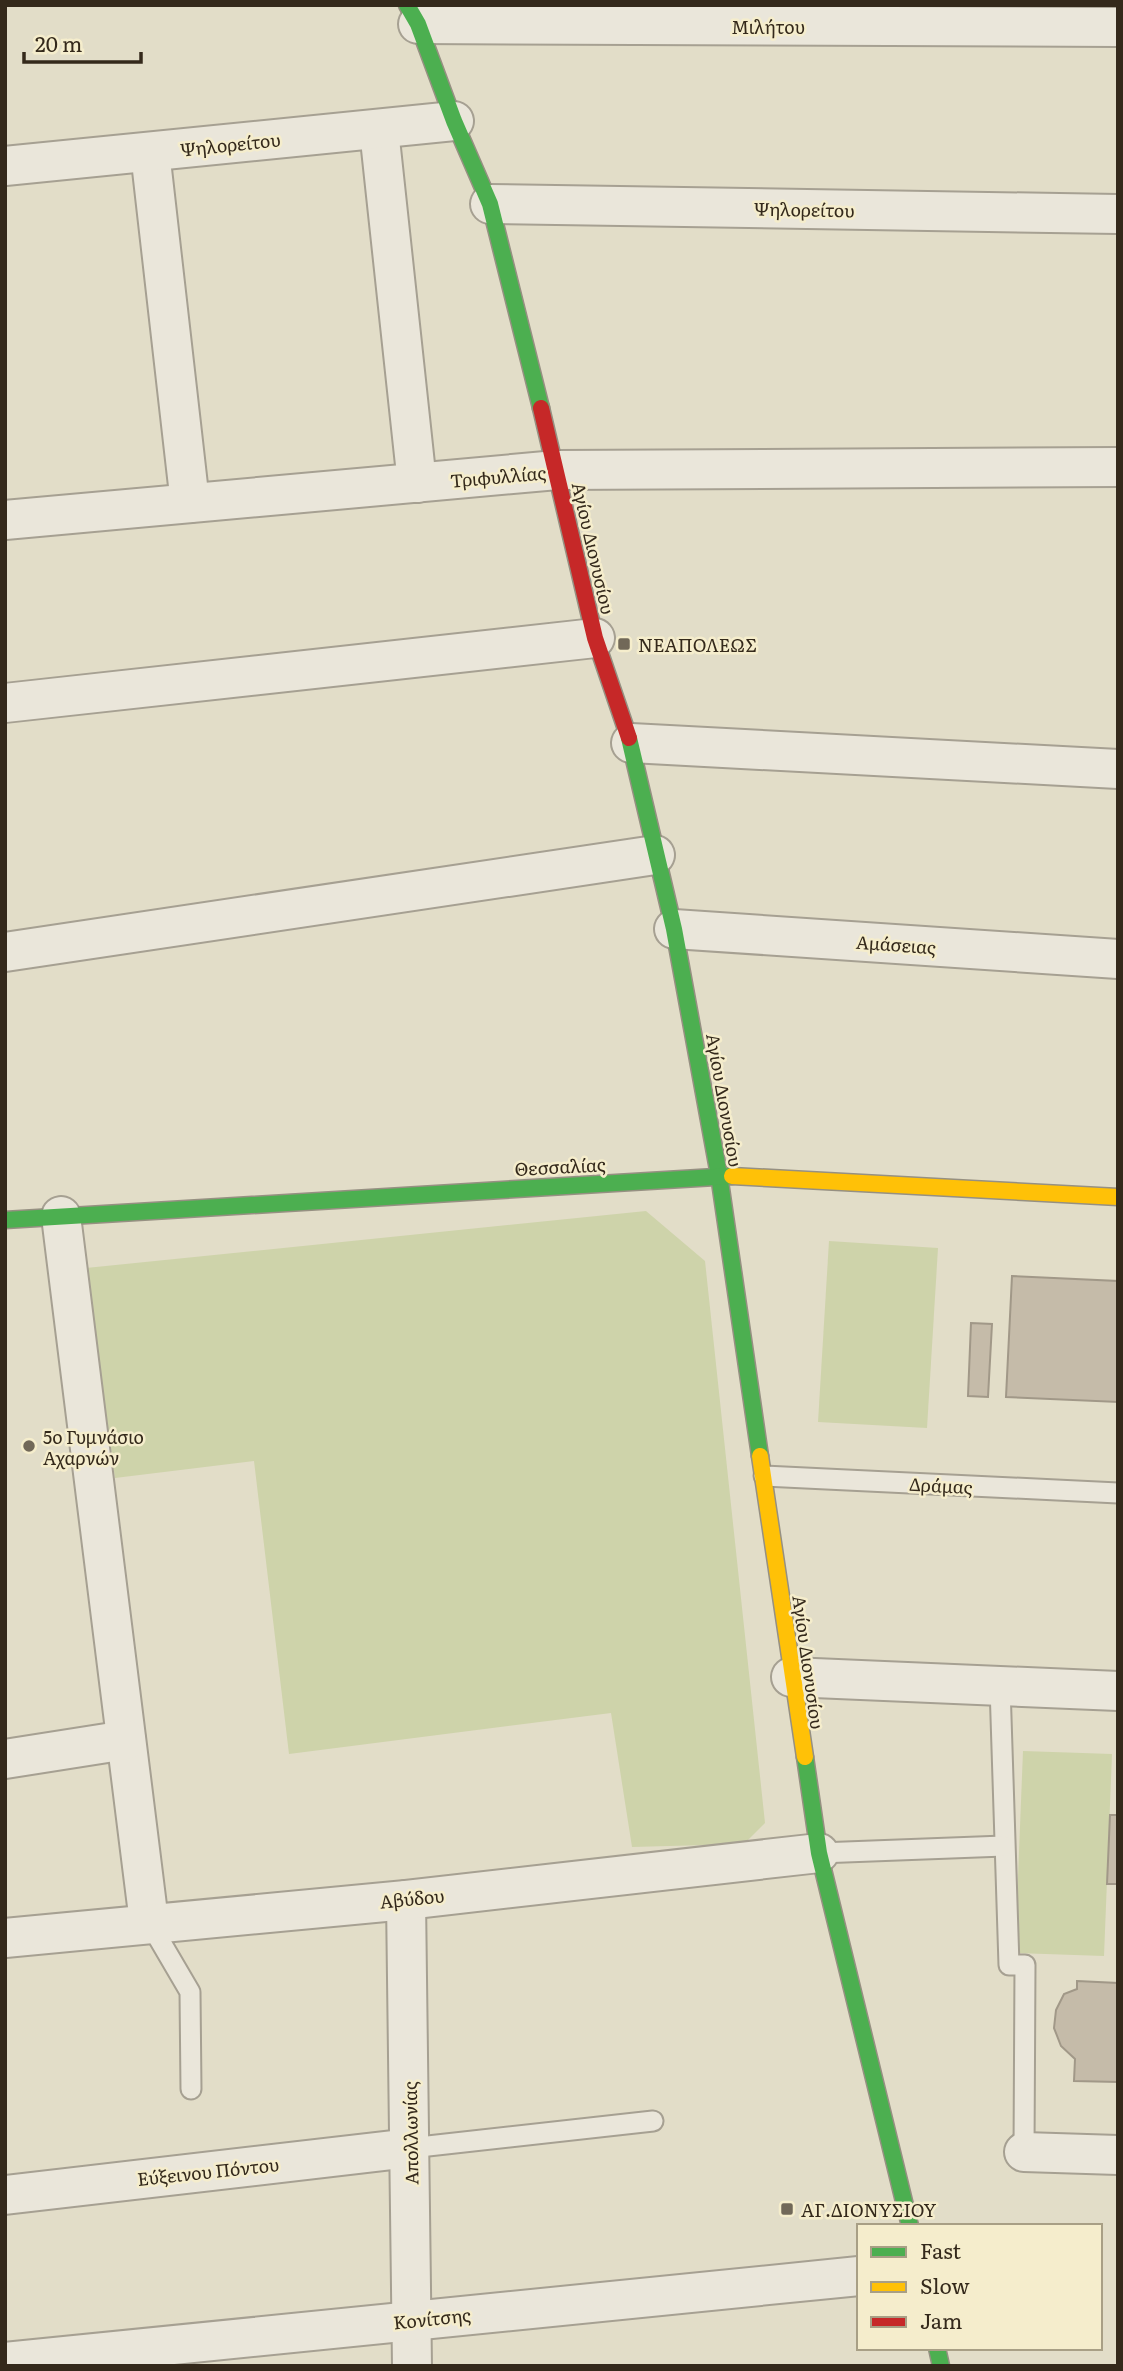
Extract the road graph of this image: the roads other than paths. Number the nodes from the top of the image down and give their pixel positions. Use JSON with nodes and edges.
{"nodes":[{"id":1,"x":413,"y":15,"type":"edge"},
{"id":2,"x":879,"y":16,"type":"edge"},
{"id":3,"x":1118,"y":27,"type":"edge"},
{"id":4,"x":454,"y":121,"type":"junction"},
{"id":5,"x":379,"y":130,"type":"junction"},
{"id":6,"x":150,"y":152,"type":"junction"},
{"id":7,"x":5,"y":166,"type":"edge"},
{"id":8,"x":490,"y":204,"type":"junction"},
{"id":9,"x":1118,"y":214,"type":"edge"},
{"id":10,"x":1118,"y":467,"type":"edge"},
{"id":11,"x":557,"y":470,"type":"junction"},
{"id":12,"x":417,"y":483,"type":"junction"},
{"id":13,"x":190,"y":503,"type":"junction"},
{"id":14,"x":5,"y":520,"type":"edge"},
{"id":15,"x":595,"y":638,"type":"junction"},
{"id":16,"x":5,"y":703,"type":"edge"},
{"id":17,"x":631,"y":743,"type":"junction"},
{"id":18,"x":1118,"y":769,"type":"edge"},
{"id":19,"x":655,"y":855,"type":"junction"},
{"id":20,"x":674,"y":929,"type":"junction"},
{"id":21,"x":5,"y":952,"type":"edge"},
{"id":22,"x":1118,"y":959,"type":"edge"},
{"id":23,"x":719,"y":1175,"type":"junction"},
{"id":24,"x":1118,"y":1197,"type":"edge"},
{"id":25,"x":61,"y":1216,"type":"junction"},
{"id":26,"x":5,"y":1220,"type":"edge"},
{"id":27,"x":764,"y":1476,"type":"junction"},
{"id":28,"x":1118,"y":1493,"type":"edge"},
{"id":29,"x":791,"y":1676,"type":"junction"},
{"id":30,"x":1000,"y":1686,"type":"junction"},
{"id":31,"x":1118,"y":1691,"type":"edge"},
{"id":32,"x":126,"y":1740,"type":"junction"},
{"id":33,"x":5,"y":1759,"type":"edge"},
{"id":34,"x":1004,"y":1846,"type":"junction"},
{"id":35,"x":819,"y":1853,"type":"junction"},
{"id":36,"x":406,"y":1899,"type":"junction"},
{"id":37,"x":149,"y":1922,"type":"junction"},
{"id":38,"x":5,"y":1938,"type":"edge"},
{"id":39,"x":191,"y":2089,"type":"dead end"},
{"id":40,"x":653,"y":2121,"type":"dead end"},
{"id":41,"x":411,"y":2148,"type":"junction"},
{"id":42,"x":1024,"y":2152,"type":"joint"},
{"id":43,"x":1118,"y":2155,"type":"edge"},
{"id":44,"x":5,"y":2195,"type":"edge"},
{"id":45,"x":910,"y":2224,"type":"edge"},
{"id":46,"x":857,"y":2276,"type":"edge"},
{"id":47,"x":411,"y":2320,"type":"junction"},
{"id":48,"x":5,"y":2362,"type":"edge"},
{"id":49,"x":412,"y":2366,"type":"edge"}],
"edges":[{"from":1,"to":2,"type":"street","name":"Μιλήτου"},
{"from":1,"to":4,"type":"street","name":"Αγίου Διονυσίου"},
{"from":2,"to":3,"type":"street","name":"Μιλήτου"},
{"from":4,"to":5,"type":"street","name":"Ψηλορείτου"},
{"from":4,"to":8,"type":"street","name":"Αγίου Διονυσίου"},
{"from":5,"to":6,"type":"street","name":"Ψηλορείτου"},
{"from":5,"to":12,"type":"street"},
{"from":6,"to":7,"type":"street","name":"Ψηλορείτου"},
{"from":6,"to":13,"type":"street"},
{"from":8,"to":9,"type":"street","name":"Ψηλορείτου"},
{"from":8,"to":11,"type":"street","name":"Αγίου Διονυσίου"},
{"from":10,"to":11,"type":"street","name":"Τριφυλλίας"},
{"from":11,"to":12,"type":"street","name":"Τριφυλλίας"},
{"from":11,"to":15,"type":"street","name":"Αγίου Διονυσίου"},
{"from":12,"to":13,"type":"street","name":"Τριφυλλίας"},
{"from":13,"to":14,"type":"street","name":"Τριφυλλίας"},
{"from":15,"to":16,"type":"street"},
{"from":15,"to":17,"type":"street","name":"Αγίου Διονυσίου"},
{"from":17,"to":18,"type":"street"},
{"from":17,"to":19,"type":"street","name":"Αγίου Διονυσίου"},
{"from":19,"to":20,"type":"street","name":"Αγίου Διονυσίου"},
{"from":19,"to":21,"type":"street"},
{"from":20,"to":22,"type":"street","name":"Αμάσειας"},
{"from":20,"to":23,"type":"street","name":"Αγίου Διονυσίου"},
{"from":23,"to":24,"type":"street","name":"Θεσσαλίας"},
{"from":23,"to":25,"type":"street","name":"Θεσσαλίας"},
{"from":23,"to":27,"type":"street","name":"Αγίου Διονυσίου"},
{"from":25,"to":26,"type":"street","name":"Θεσσαλίας"},
{"from":25,"to":32,"type":"street"},
{"from":27,"to":28,"type":"lane","name":"Δράμας"},
{"from":27,"to":29,"type":"street","name":"Αγίου Διονυσίου"},
{"from":29,"to":30,"type":"street"},
{"from":29,"to":35,"type":"street","name":"Αγίου Διονυσίου"},
{"from":30,"to":31,"type":"street"},
{"from":30,"to":34,"type":"lane"},
{"from":32,"to":33,"type":"street"},
{"from":32,"to":37,"type":"street"},
{"from":34,"to":35,"type":"lane"},
{"from":34,"to":42,"type":"lane"},
{"from":35,"to":36,"type":"street","name":"Αβύδου"},
{"from":35,"to":45,"type":"street","name":"Αγίου Διονυσίου"},
{"from":36,"to":37,"type":"street","name":"Αβύδου"},
{"from":36,"to":41,"type":"street","name":"Απολλωνίας"},
{"from":37,"to":38,"type":"street","name":"Αβύδου"},
{"from":37,"to":39,"type":"lane"},
{"from":40,"to":41,"type":"lane"},
{"from":41,"to":44,"type":"street","name":"Εύξεινου Πόντου"},
{"from":41,"to":47,"type":"street","name":"Απολλωνίας"},
{"from":42,"to":43,"type":"street"},
{"from":46,"to":47,"type":"street","name":"Κονίτσης"},
{"from":47,"to":48,"type":"street","name":"Κονίτσης"},
{"from":47,"to":49,"type":"street","name":"Απολλωνίας"}]}
